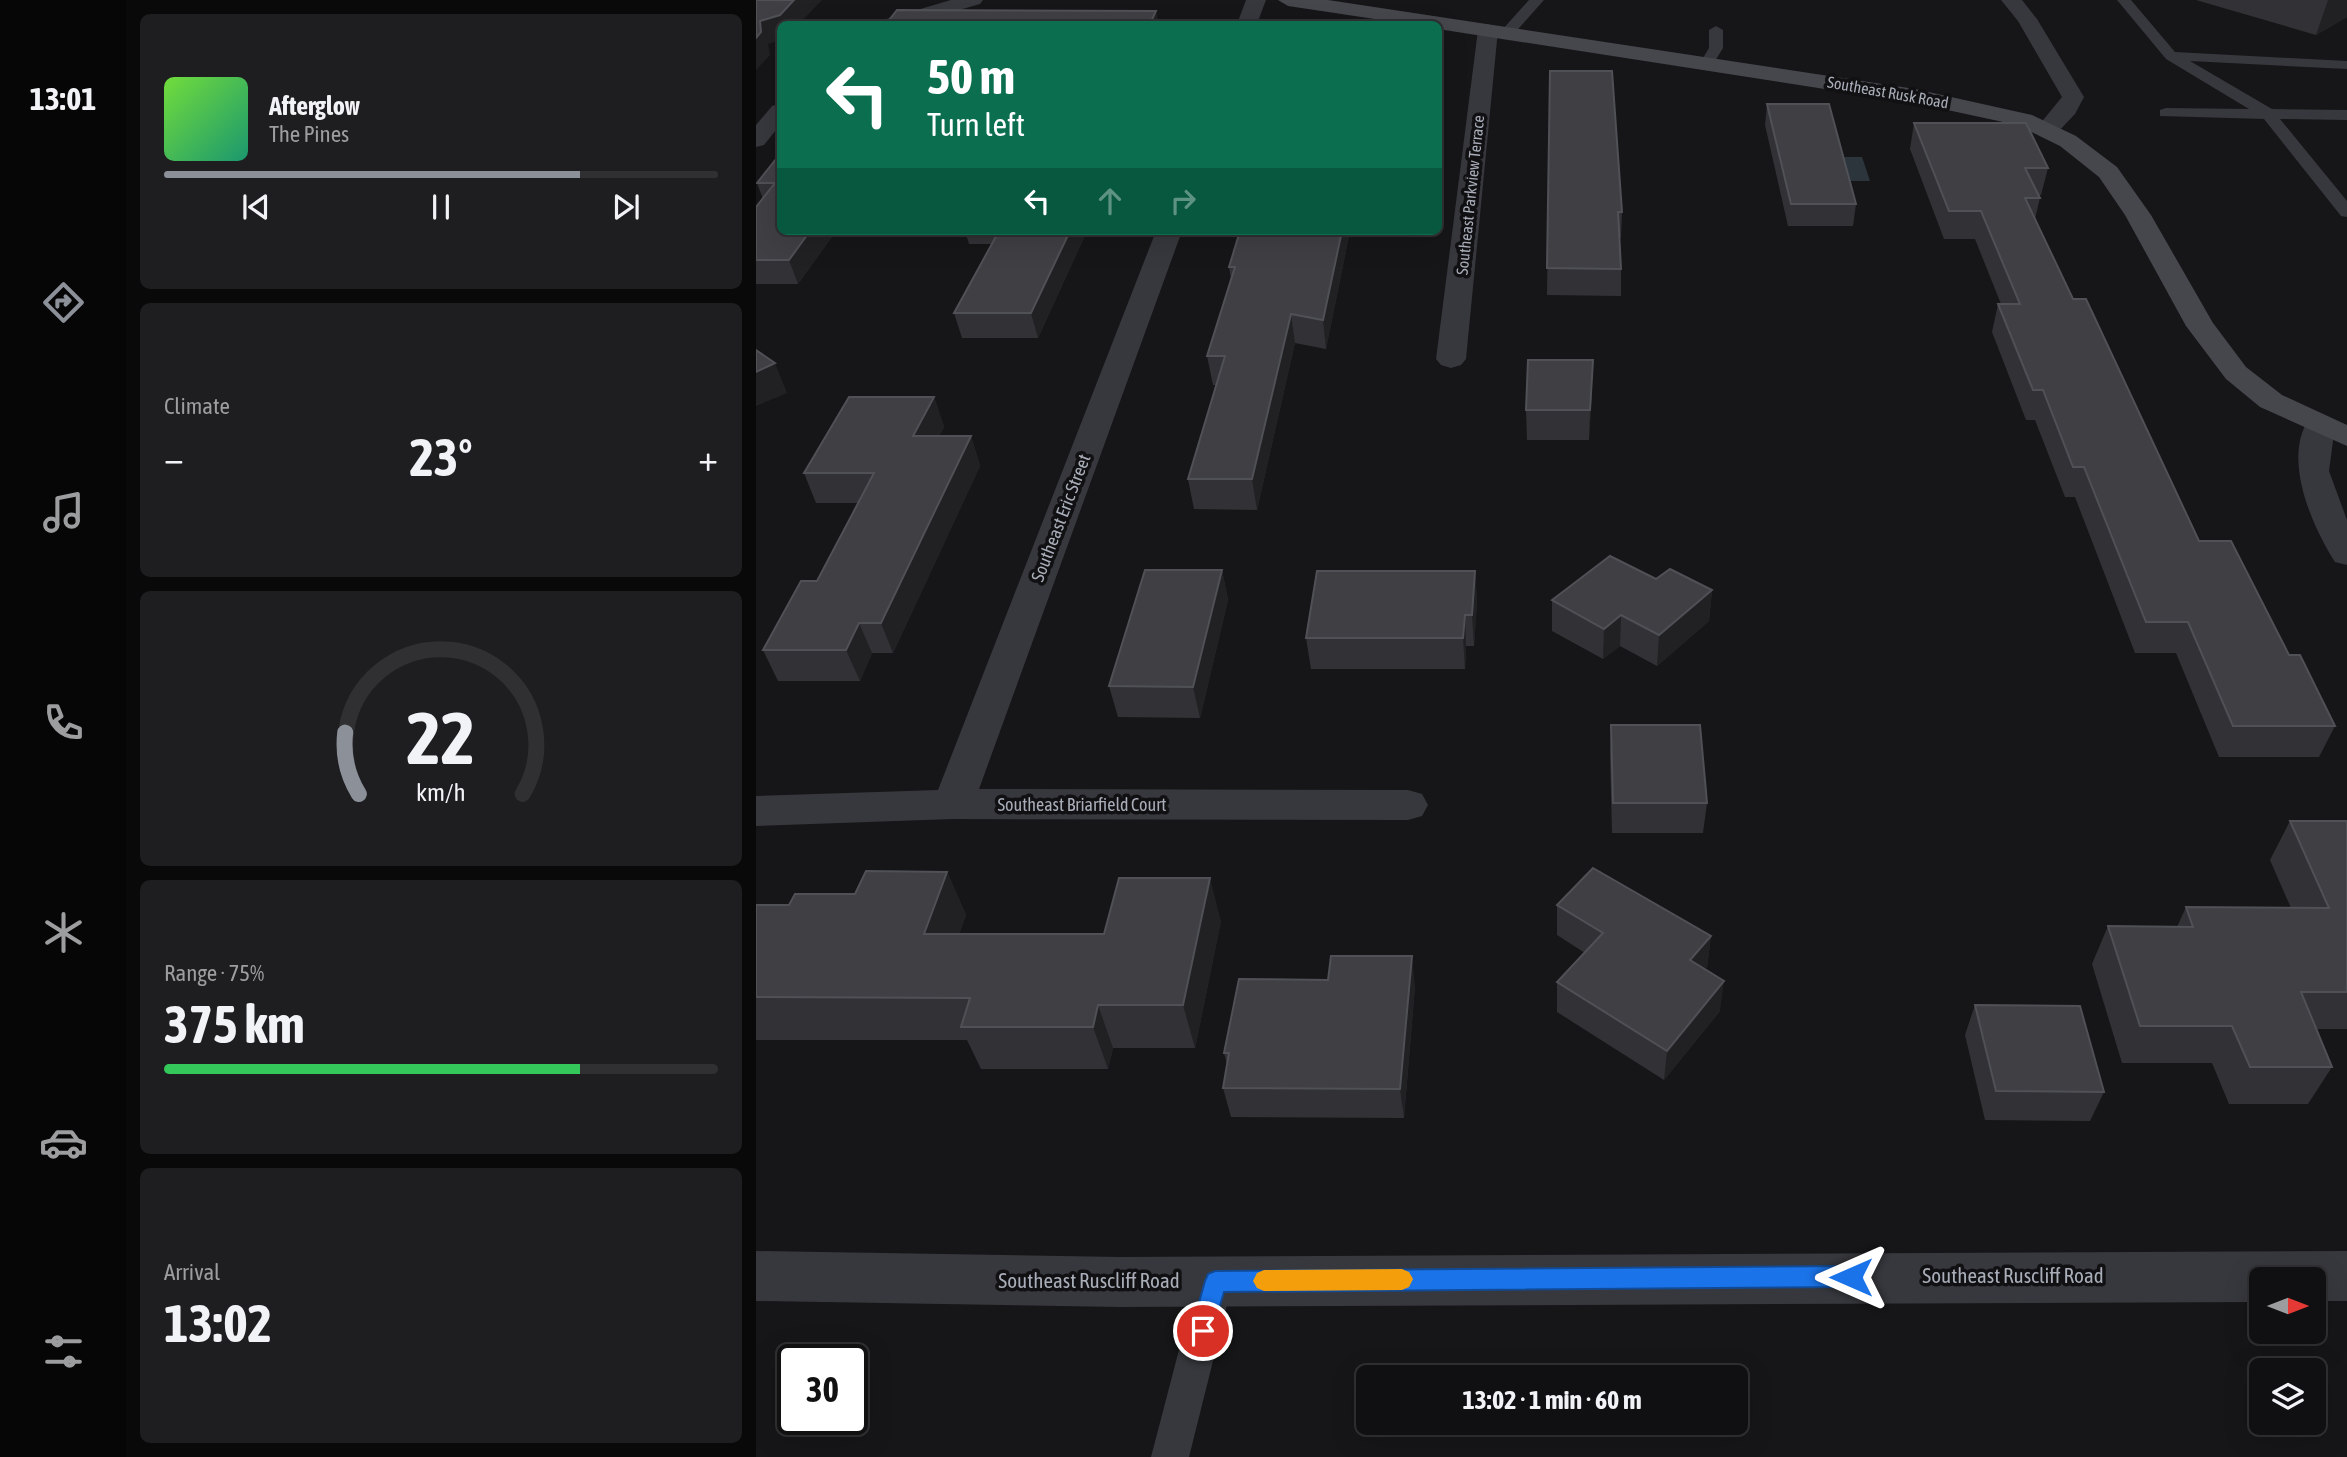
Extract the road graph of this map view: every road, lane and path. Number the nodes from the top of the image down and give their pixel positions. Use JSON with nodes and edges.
{"nodes":[{"id":1,"x":972,"y":0,"type":"edge"},
{"id":2,"x":1256,"y":0,"type":"edge"},
{"id":3,"x":1288,"y":0,"type":"edge"},
{"id":4,"x":1537,"y":0,"type":"edge"},
{"id":5,"x":2011,"y":0,"type":"edge"},
{"id":6,"x":2123,"y":0,"type":"edge"},
{"id":7,"x":900,"y":21,"type":"edge"},
{"id":8,"x":1248,"y":21,"type":"edge"},
{"id":9,"x":1430,"y":21,"type":"edge"},
{"id":10,"x":1442,"y":23,"type":"edge"},
{"id":11,"x":1716,"y":30,"type":"dead end"},
{"id":12,"x":1497,"y":31,"type":"junction"},
{"id":13,"x":2171,"y":56,"type":"junction"},
{"id":14,"x":1707,"y":64,"type":"junction"},
{"id":15,"x":2347,"y":65,"type":"edge"},
{"id":16,"x":2166,"y":113,"type":"dead end"},
{"id":17,"x":2268,"y":114,"type":"junction"},
{"id":18,"x":777,"y":115,"type":"edge"},
{"id":19,"x":2347,"y":115,"type":"edge"},
{"id":20,"x":2048,"y":130,"type":"junction"},
{"id":21,"x":756,"y":140,"type":"edge"},
{"id":22,"x":2347,"y":212,"type":"edge"},
{"id":23,"x":1167,"y":235,"type":"edge"},
{"id":24,"x":1451,"y":359,"type":"dead end"},
{"id":25,"x":2333,"y":431,"type":"edge"},
{"id":26,"x":2347,"y":554,"type":"edge"},
{"id":27,"x":953,"y":804,"type":"junction"},
{"id":28,"x":1408,"y":805,"type":"dead end"},
{"id":29,"x":756,"y":811,"type":"edge"},
{"id":30,"x":756,"y":1276,"type":"edge"},
{"id":31,"x":2347,"y":1276,"type":"edge"},
{"id":32,"x":1215,"y":1281,"type":"junction"},
{"id":33,"x":1170,"y":1457,"type":"edge"}],
"edges":[{"from":1,"to":7,"type":"street"},
{"from":2,"to":8,"type":"street"},
{"from":3,"to":9,"type":"street","name":"Southeast Rusk Road"},
{"from":4,"to":12,"type":"lane"},
{"from":5,"to":20,"type":"street"},
{"from":6,"to":13,"type":"lane"},
{"from":10,"to":12,"type":"street","name":"Southeast Rusk Road"},
{"from":11,"to":14,"type":"lane"},
{"from":12,"to":14,"type":"street","name":"Southeast Rusk Road"},
{"from":12,"to":24,"type":"street","name":"Southeast Parkview Terrace"},
{"from":13,"to":15,"type":"lane"},
{"from":13,"to":17,"type":"lane"},
{"from":14,"to":20,"type":"street","name":"Southeast Rusk Road"},
{"from":16,"to":17,"type":"lane"},
{"from":17,"to":19,"type":"lane"},
{"from":17,"to":22,"type":"lane"},
{"from":18,"to":21,"type":"street"},
{"from":20,"to":25,"type":"street","name":"Southeast Rusk Road"},
{"from":23,"to":27,"type":"street","name":"Southeast Eric Street"},
{"from":25,"to":26,"type":"street"},
{"from":27,"to":28,"type":"street","name":"Southeast Briarfield Court"},
{"from":27,"to":29,"type":"street","name":"Southeast Briarfield Court"},
{"from":30,"to":32,"type":"street","name":"Southeast Ruscliff Road"},
{"from":31,"to":32,"type":"street","name":"Southeast Ruscliff Road"},
{"from":32,"to":33,"type":"lane"}]}
